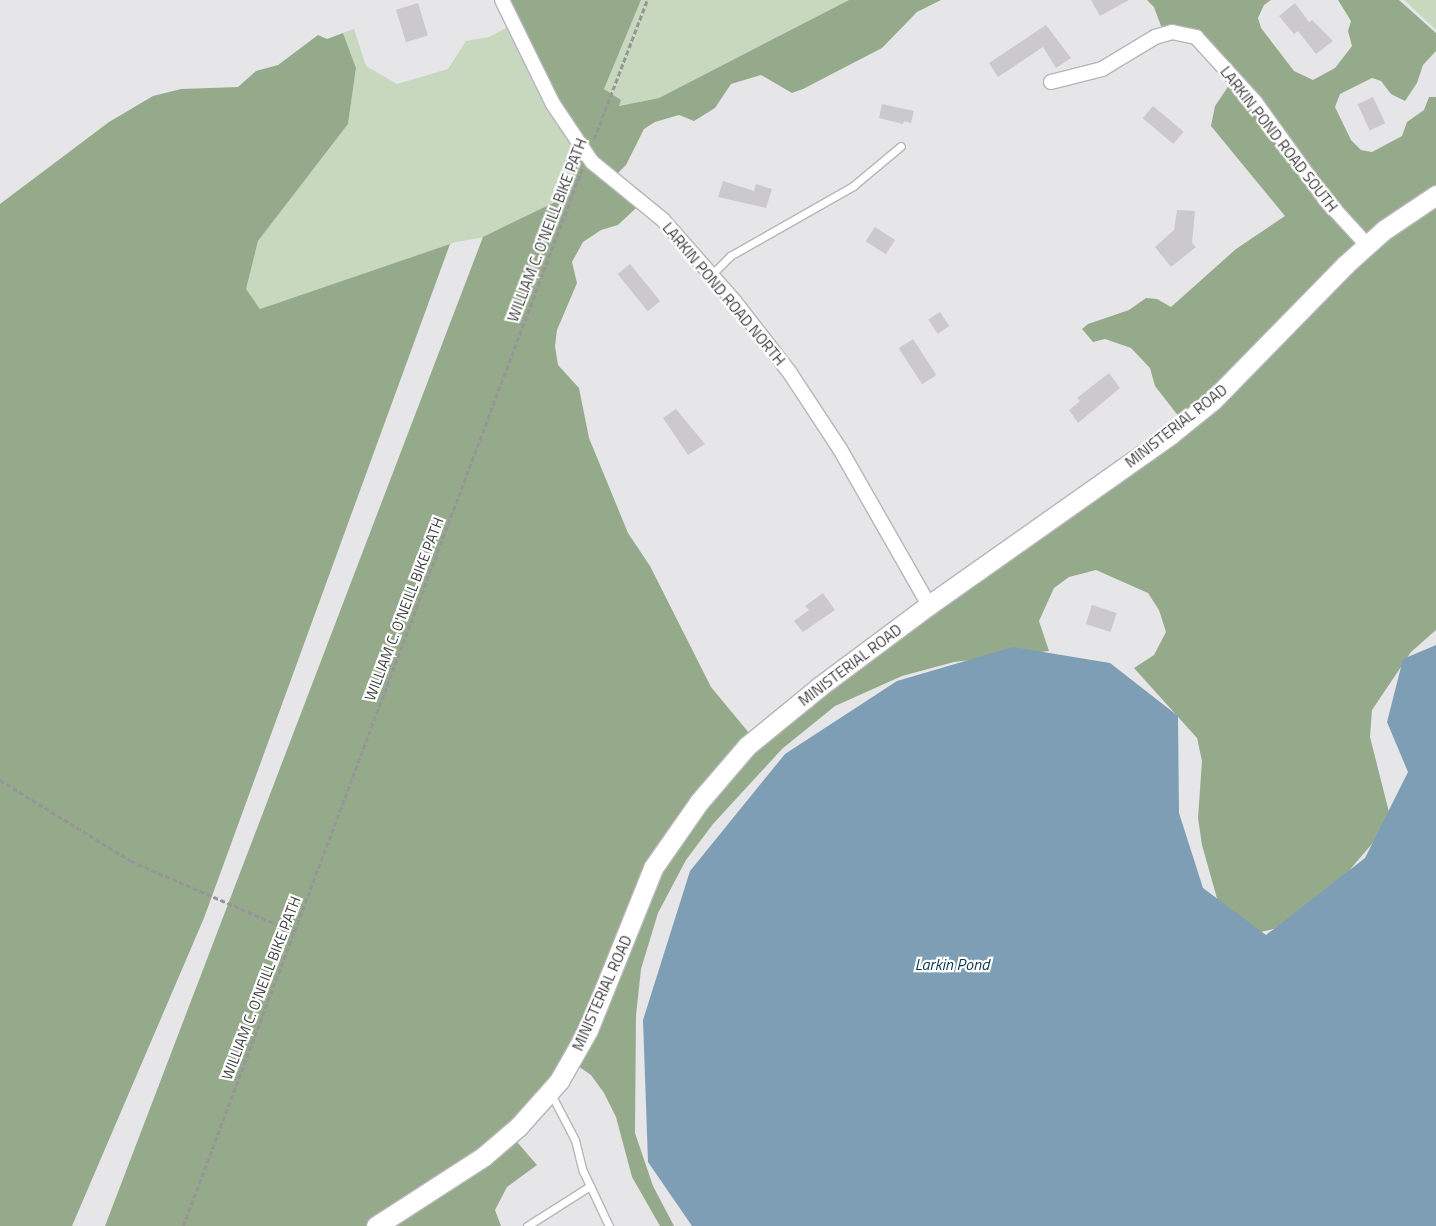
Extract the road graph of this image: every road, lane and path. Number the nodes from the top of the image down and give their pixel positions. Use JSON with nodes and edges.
{"nodes":[{"id":1,"x":502,"y":0,"type":"edge"},
{"id":2,"x":647,"y":0,"type":"edge"},
{"id":3,"x":1051,"y":82,"type":"dead end"},
{"id":4,"x":901,"y":146,"type":"dead end"},
{"id":5,"x":587,"y":155,"type":"junction"},
{"id":6,"x":1436,"y":195,"type":"edge"},
{"id":7,"x":1367,"y":245,"type":"junction"},
{"id":8,"x":711,"y":274,"type":"junction"},
{"id":9,"x":929,"y":605,"type":"junction"},
{"id":10,"x":0,"y":780,"type":"edge"},
{"id":11,"x":294,"y":932,"type":"junction"},
{"id":12,"x":550,"y":1092,"type":"junction"},
{"id":13,"x":590,"y":1186,"type":"junction"},
{"id":14,"x":183,"y":1226,"type":"edge"},
{"id":15,"x":376,"y":1226,"type":"edge"},
{"id":16,"x":527,"y":1226,"type":"edge"},
{"id":17,"x":610,"y":1226,"type":"edge"}],
"edges":[{"from":1,"to":5,"type":"street","name":"LARKIN POND ROAD NORTH"},
{"from":2,"to":5,"type":"path","name":"WILLIAM C. O'NEILL BIKE PATH"},
{"from":3,"to":7,"type":"street","name":"LARKIN POND ROAD SOUTH"},
{"from":4,"to":8,"type":"lane"},
{"from":5,"to":8,"type":"street","name":"LARKIN POND ROAD NORTH"},
{"from":5,"to":11,"type":"path","name":"WILLIAM C. O'NEILL BIKE PATH"},
{"from":6,"to":7,"type":"main road","name":"MINISTERIAL ROAD"},
{"from":7,"to":9,"type":"main road","name":"MINISTERIAL ROAD"},
{"from":8,"to":9,"type":"street","name":"LARKIN POND ROAD NORTH"},
{"from":9,"to":12,"type":"main road","name":"MINISTERIAL ROAD"},
{"from":10,"to":11,"type":"path"},
{"from":11,"to":14,"type":"path","name":"WILLIAM C. O'NEILL BIKE PATH"},
{"from":12,"to":13,"type":"lane"},
{"from":12,"to":15,"type":"main road","name":"MINISTERIAL ROAD"},
{"from":13,"to":16,"type":"lane"},
{"from":13,"to":17,"type":"lane"}]}
